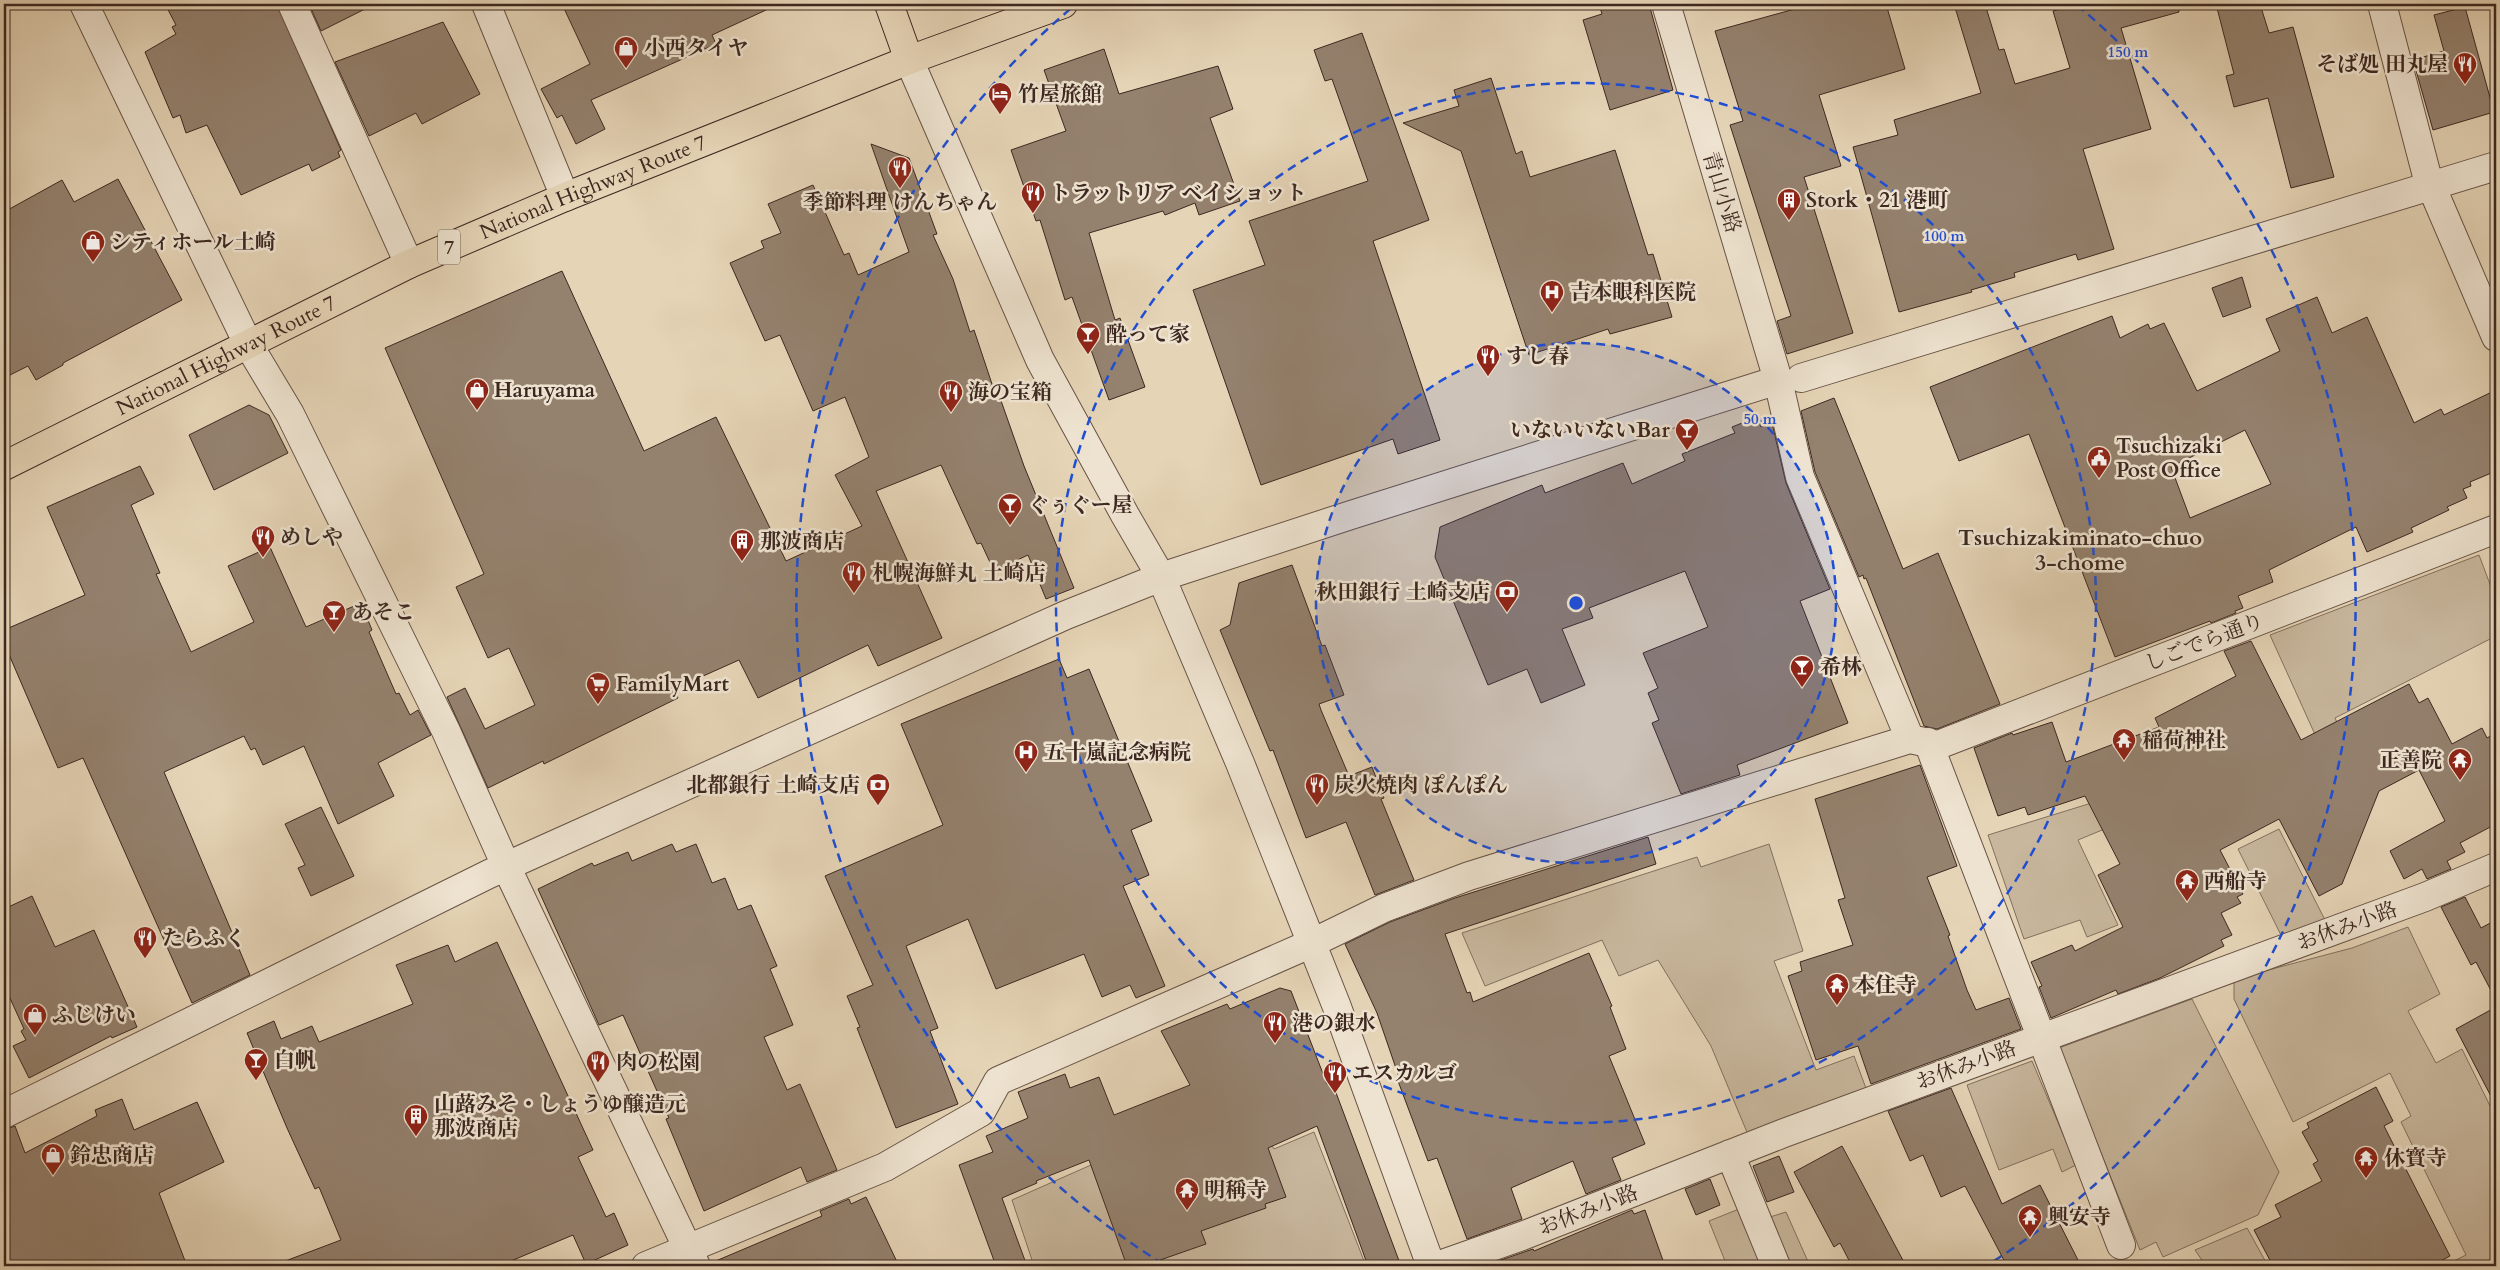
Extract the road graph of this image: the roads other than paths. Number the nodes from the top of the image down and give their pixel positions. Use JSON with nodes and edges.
{"nodes":[{"id":1,"x":84,"y":4,"type":"edge"},
{"id":2,"x":292,"y":4,"type":"edge"},
{"id":3,"x":486,"y":4,"type":"edge"},
{"id":4,"x":889,"y":4,"type":"edge"},
{"id":5,"x":1063,"y":4,"type":"edge"},
{"id":6,"x":1666,"y":4,"type":"edge"},
{"id":7,"x":2382,"y":4,"type":"edge"},
{"id":8,"x":909,"y":60,"type":"junction"},
{"id":9,"x":2496,"y":166,"type":"edge"},
{"id":10,"x":2431,"y":186,"type":"junction"},
{"id":11,"x":565,"y":197,"type":"junction"},
{"id":12,"x":408,"y":264,"type":"junction"},
{"id":13,"x":2496,"y":337,"type":"edge"},
{"id":14,"x":248,"y":344,"type":"junction"},
{"id":15,"x":1789,"y":379,"type":"junction"},
{"id":16,"x":4,"y":466,"type":"edge"},
{"id":17,"x":2496,"y":529,"type":"edge"},
{"id":18,"x":1161,"y":577,"type":"junction"},
{"id":19,"x":1919,"y":741,"type":"junction"},
{"id":20,"x":506,"y":866,"type":"junction"},
{"id":21,"x":2496,"y":866,"type":"edge"},
{"id":22,"x":1310,"y":944,"type":"junction"},
{"id":23,"x":2042,"y":1037,"type":"junction"},
{"id":24,"x":4,"y":1114,"type":"edge"},
{"id":25,"x":1730,"y":1154,"type":"junction"},
{"id":26,"x":2121,"y":1245,"type":"dead end"},
{"id":27,"x":692,"y":1258,"type":"edge"},
{"id":28,"x":646,"y":1266,"type":"edge"},
{"id":29,"x":1432,"y":1266,"type":"edge"},
{"id":30,"x":1437,"y":1266,"type":"edge"},
{"id":31,"x":1776,"y":1266,"type":"edge"}],
"edges":[{"from":1,"to":14,"type":"street"},
{"from":2,"to":12,"type":"street"},
{"from":3,"to":11,"type":"street"},
{"from":4,"to":8,"type":"main road"},
{"from":5,"to":8,"type":"main road","name":"National Highway Route 7","number":"7"},
{"from":6,"to":15,"type":"street","name":"青山小路"},
{"from":7,"to":10,"type":"street"},
{"from":8,"to":11,"type":"main road","name":"National Highway Route 7","number":"7"},
{"from":8,"to":18,"type":"street"},
{"from":9,"to":10,"type":"street"},
{"from":10,"to":13,"type":"street"},
{"from":10,"to":15,"type":"street"},
{"from":11,"to":12,"type":"main road","name":"National Highway Route 7","number":"7"},
{"from":12,"to":14,"type":"main road","name":"National Highway Route 7","number":"7"},
{"from":14,"to":16,"type":"main road","name":"National Highway Route 7","number":"7"},
{"from":14,"to":20,"type":"street"},
{"from":15,"to":18,"type":"street"},
{"from":15,"to":19,"type":"street","name":"青山小路"},
{"from":17,"to":19,"type":"street","name":"しごでら通り"},
{"from":18,"to":20,"type":"street"},
{"from":18,"to":22,"type":"street"},
{"from":19,"to":22,"type":"street","name":"しごでら通り"},
{"from":19,"to":23,"type":"street","name":"青山小路"},
{"from":20,"to":24,"type":"street"},
{"from":20,"to":27,"type":"street"},
{"from":21,"to":23,"type":"street","name":"お休み小路"},
{"from":22,"to":27,"type":"street","name":"しごでら通り"},
{"from":22,"to":29,"type":"street"},
{"from":23,"to":25,"type":"street","name":"お休み小路"},
{"from":23,"to":26,"type":"street","name":"青山小路"},
{"from":25,"to":30,"type":"street","name":"お休み小路"},
{"from":25,"to":31,"type":"street"},
{"from":27,"to":28,"type":"street","name":"しごでら通り"}]}
